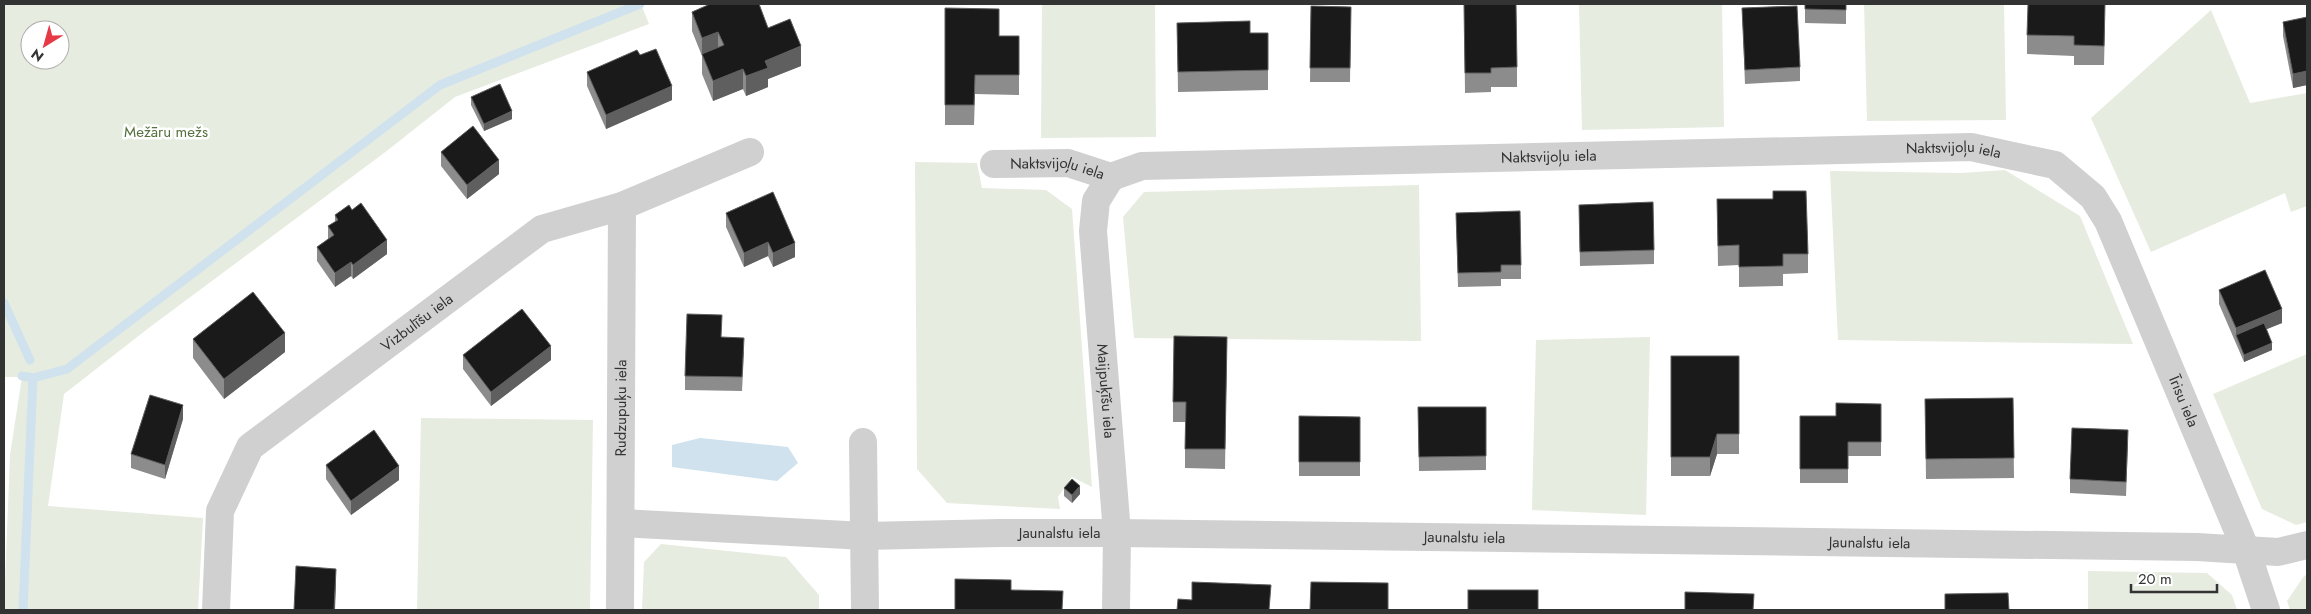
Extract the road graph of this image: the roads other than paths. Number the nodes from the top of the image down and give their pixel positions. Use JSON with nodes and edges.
{"nodes":[{"id":1,"x":750,"y":152,"type":"dead end"},
{"id":2,"x":994,"y":164,"type":"dead end"},
{"id":3,"x":1111,"y":177,"type":"junction"},
{"id":4,"x":2093,"y":197,"type":"joint"},
{"id":5,"x":622,"y":206,"type":"junction"},
{"id":6,"x":863,"y":442,"type":"dead end"},
{"id":7,"x":621,"y":523,"type":"junction"},
{"id":8,"x":1117,"y":533,"type":"junction"},
{"id":9,"x":865,"y":536,"type":"junction"},
{"id":10,"x":2307,"y":545,"type":"edge"},
{"id":11,"x":2246,"y":550,"type":"junction"},
{"id":12,"x":216,"y":610,"type":"edge"},
{"id":13,"x":620,"y":610,"type":"edge"},
{"id":14,"x":865,"y":610,"type":"edge"},
{"id":15,"x":1116,"y":610,"type":"edge"},
{"id":16,"x":2266,"y":610,"type":"edge"}],
"edges":[{"from":1,"to":5,"type":"street","name":"Vizbulīšu iela"},
{"from":2,"to":3,"type":"street","name":"Naktsvijoļu iela"},
{"from":3,"to":4,"type":"street","name":"Naktsvijoļu iela"},
{"from":3,"to":8,"type":"street","name":"Maijpuķīšu iela"},
{"from":4,"to":11,"type":"street","name":"Īrisu iela"},
{"from":5,"to":7,"type":"street","name":"Rudzupuķu iela"},
{"from":5,"to":12,"type":"street","name":"Vizbulīšu iela"},
{"from":6,"to":9,"type":"street"},
{"from":7,"to":9,"type":"street","name":"Jaunalstu iela"},
{"from":7,"to":13,"type":"street","name":"Rudzupuķu iela"},
{"from":8,"to":9,"type":"street","name":"Jaunalstu iela"},
{"from":8,"to":11,"type":"street","name":"Jaunalstu iela"},
{"from":8,"to":15,"type":"street","name":"Maijpuķīšu iela"},
{"from":9,"to":14,"type":"street"},
{"from":10,"to":11,"type":"street","name":"Jaunalstu iela"},
{"from":11,"to":16,"type":"street","name":"Īrisu iela"}]}
